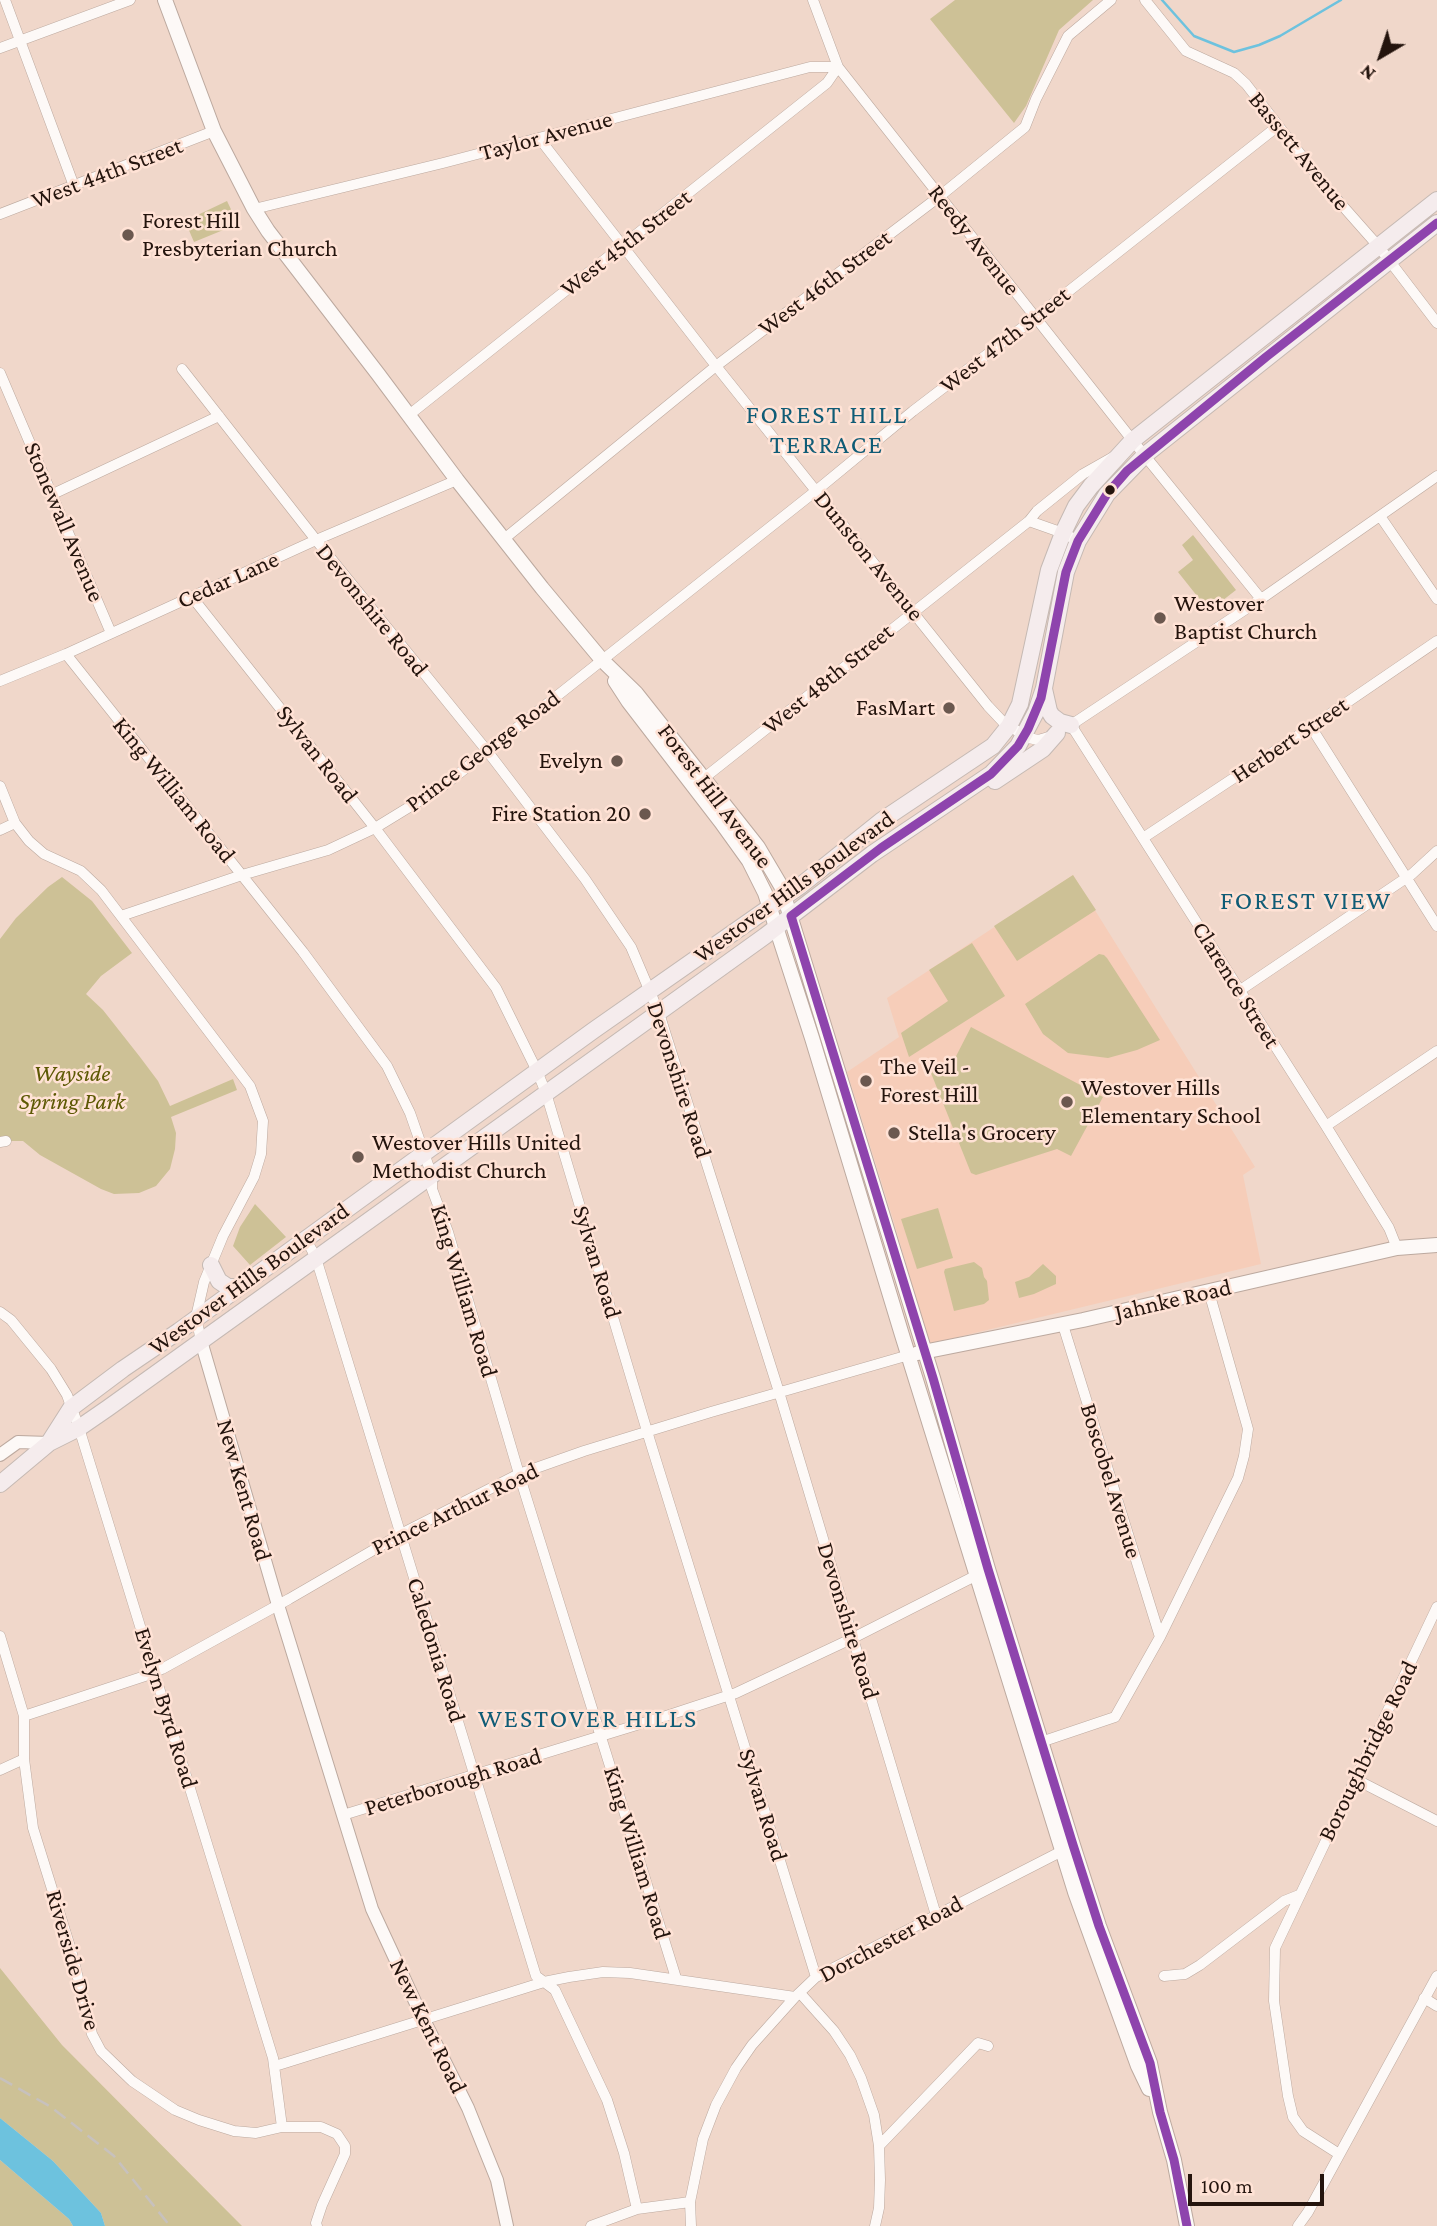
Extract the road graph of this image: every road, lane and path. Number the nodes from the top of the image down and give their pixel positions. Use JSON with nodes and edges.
{"nodes":[{"id":1,"x":5,"y":0,"type":"edge"},
{"id":2,"x":130,"y":0,"type":"edge"},
{"id":3,"x":165,"y":0,"type":"edge"},
{"id":4,"x":813,"y":0,"type":"edge"},
{"id":5,"x":1111,"y":0,"type":"edge"},
{"id":6,"x":1145,"y":0,"type":"edge"},
{"id":7,"x":21,"y":41,"type":"junction"},
{"id":8,"x":0,"y":48,"type":"edge"},
{"id":9,"x":838,"y":67,"type":"junction"},
{"id":10,"x":1278,"y":126,"type":"junction"},
{"id":11,"x":214,"y":131,"type":"junction"},
{"id":12,"x":539,"y":138,"type":"junction"},
{"id":13,"x":74,"y":186,"type":"junction"},
{"id":14,"x":940,"y":196,"type":"junction"},
{"id":15,"x":1437,"y":200,"type":"edge"},
{"id":16,"x":254,"y":209,"type":"junction"},
{"id":17,"x":0,"y":214,"type":"edge"},
{"id":18,"x":1437,"y":223,"type":"edge"},
{"id":19,"x":623,"y":245,"type":"junction"},
{"id":20,"x":1384,"y":253,"type":"junction"},
{"id":21,"x":1036,"y":317,"type":"junction"},
{"id":22,"x":1437,"y":323,"type":"edge"},
{"id":23,"x":716,"y":366,"type":"junction"},
{"id":24,"x":182,"y":369,"type":"dead end"},
{"id":25,"x":0,"y":373,"type":"edge"},
{"id":26,"x":409,"y":415,"type":"junction"},
{"id":27,"x":219,"y":416,"type":"junction"},
{"id":28,"x":1133,"y":440,"type":"junction"},
{"id":29,"x":1145,"y":455,"type":"junction"},
{"id":30,"x":1117,"y":456,"type":"junction"},
{"id":31,"x":1437,"y":476,"type":"edge"},
{"id":32,"x":457,"y":480,"type":"junction"},
{"id":33,"x":817,"y":490,"type":"junction"},
{"id":34,"x":53,"y":494,"type":"junction"},
{"id":35,"x":1380,"y":516,"type":"junction"},
{"id":36,"x":1028,"y":521,"type":"junction"},
{"id":37,"x":1063,"y":533,"type":"junction"},
{"id":38,"x":504,"y":539,"type":"junction"},
{"id":39,"x":316,"y":540,"type":"junction"},
{"id":40,"x":1078,"y":541,"type":"junction"},
{"id":41,"x":192,"y":597,"type":"junction"},
{"id":42,"x":1437,"y":598,"type":"edge"},
{"id":43,"x":1261,"y":599,"type":"junction"},
{"id":44,"x":914,"y":611,"type":"junction"},
{"id":45,"x":111,"y":633,"type":"junction"},
{"id":46,"x":1437,"y":640,"type":"edge"},
{"id":47,"x":66,"y":654,"type":"junction"},
{"id":48,"x":602,"y":660,"type":"junction"},
{"id":49,"x":0,"y":681,"type":"edge"},
{"id":50,"x":1044,"y":688,"type":"junction"},
{"id":51,"x":1009,"y":726,"type":"junction"},
{"id":52,"x":1311,"y":727,"type":"junction"},
{"id":53,"x":1064,"y":729,"type":"junction"},
{"id":54,"x":1024,"y":736,"type":"junction"},
{"id":55,"x":488,"y":752,"type":"junction"},
{"id":56,"x":699,"y":782,"type":"junction"},
{"id":57,"x":0,"y":786,"type":"edge"},
{"id":58,"x":966,"y":791,"type":"junction"},
{"id":59,"x":15,"y":823,"type":"junction"},
{"id":60,"x":374,"y":828,"type":"junction"},
{"id":61,"x":0,"y":830,"type":"edge"},
{"id":62,"x":1143,"y":838,"type":"junction"},
{"id":63,"x":1437,"y":851,"type":"edge"},
{"id":64,"x":242,"y":875,"type":"junction"},
{"id":65,"x":1406,"y":878,"type":"junction"},
{"id":66,"x":785,"y":896,"type":"junction"},
{"id":67,"x":770,"y":907,"type":"junction"},
{"id":68,"x":791,"y":915,"type":"junction"},
{"id":69,"x":121,"y":916,"type":"junction"},
{"id":70,"x":777,"y":926,"type":"junction"},
{"id":71,"x":1437,"y":926,"type":"edge"},
{"id":72,"x":649,"y":991,"type":"junction"},
{"id":73,"x":1239,"y":991,"type":"junction"},
{"id":74,"x":659,"y":1013,"type":"junction"},
{"id":75,"x":1437,"y":1051,"type":"edge"},
{"id":76,"x":537,"y":1071,"type":"junction"},
{"id":77,"x":546,"y":1093,"type":"junction"},
{"id":78,"x":1326,"y":1126,"type":"junction"},
{"id":79,"x":423,"y":1152,"type":"junction"},
{"id":80,"x":432,"y":1176,"type":"junction"},
{"id":81,"x":306,"y":1239,"type":"junction"},
{"id":82,"x":1437,"y":1245,"type":"edge"},
{"id":83,"x":1397,"y":1248,"type":"junction"},
{"id":84,"x":316,"y":1258,"type":"junction"},
{"id":85,"x":211,"y":1265,"type":"junction"},
{"id":86,"x":238,"y":1287,"type":"junction"},
{"id":87,"x":1209,"y":1292,"type":"junction"},
{"id":88,"x":0,"y":1312,"type":"edge"},
{"id":89,"x":196,"y":1317,"type":"junction"},
{"id":90,"x":1063,"y":1325,"type":"junction"},
{"id":91,"x":201,"y":1341,"type":"junction"},
{"id":92,"x":925,"y":1352,"type":"junction"},
{"id":93,"x":909,"y":1355,"type":"junction"},
{"id":94,"x":779,"y":1392,"type":"junction"},
{"id":95,"x":71,"y":1408,"type":"junction"},
{"id":96,"x":79,"y":1428,"type":"junction"},
{"id":97,"x":647,"y":1431,"type":"junction"},
{"id":98,"x":49,"y":1443,"type":"junction"},
{"id":99,"x":0,"y":1455,"type":"edge"},
{"id":100,"x":519,"y":1474,"type":"junction"},
{"id":101,"x":0,"y":1484,"type":"edge"},
{"id":102,"x":401,"y":1534,"type":"junction"},
{"id":103,"x":983,"y":1572,"type":"junction"},
{"id":104,"x":278,"y":1605,"type":"junction"},
{"id":105,"x":1437,"y":1607,"type":"edge"},
{"id":106,"x":0,"y":1636,"type":"edge"},
{"id":107,"x":853,"y":1637,"type":"junction"},
{"id":108,"x":1160,"y":1637,"type":"junction"},
{"id":109,"x":155,"y":1672,"type":"junction"},
{"id":110,"x":729,"y":1695,"type":"junction"},
{"id":111,"x":24,"y":1716,"type":"junction"},
{"id":112,"x":602,"y":1736,"type":"junction"},
{"id":113,"x":1035,"y":1743,"type":"junction"},
{"id":114,"x":24,"y":1759,"type":"junction"},
{"id":115,"x":0,"y":1770,"type":"edge"},
{"id":116,"x":474,"y":1775,"type":"junction"},
{"id":117,"x":1354,"y":1779,"type":"junction"},
{"id":118,"x":343,"y":1815,"type":"junction"},
{"id":119,"x":1437,"y":1821,"type":"edge"},
{"id":120,"x":1068,"y":1848,"type":"junction"},
{"id":121,"x":1299,"y":1895,"type":"junction"},
{"id":122,"x":936,"y":1915,"type":"junction"},
{"id":123,"x":1164,"y":1976,"type":"dead end"},
{"id":124,"x":1437,"y":1976,"type":"edge"},
{"id":125,"x":816,"y":1977,"type":"junction"},
{"id":126,"x":676,"y":1979,"type":"junction"},
{"id":127,"x":544,"y":1982,"type":"junction"},
{"id":128,"x":798,"y":1995,"type":"junction"},
{"id":129,"x":1424,"y":1998,"type":"junction"},
{"id":130,"x":1437,"y":2006,"type":"edge"},
{"id":131,"x":424,"y":2019,"type":"junction"},
{"id":132,"x":988,"y":2046,"type":"dead end"},
{"id":133,"x":275,"y":2066,"type":"junction"},
{"id":134,"x":1160,"y":2112,"type":"junction"},
{"id":135,"x":282,"y":2127,"type":"junction"},
{"id":136,"x":879,"y":2146,"type":"junction"},
{"id":137,"x":1339,"y":2154,"type":"junction"},
{"id":138,"x":690,"y":2202,"type":"junction"},
{"id":139,"x":637,"y":2209,"type":"junction"},
{"id":140,"x":317,"y":2226,"type":"edge"},
{"id":141,"x":507,"y":2226,"type":"edge"},
{"id":142,"x":591,"y":2226,"type":"edge"},
{"id":143,"x":691,"y":2226,"type":"edge"},
{"id":144,"x":875,"y":2226,"type":"edge"},
{"id":145,"x":1187,"y":2226,"type":"edge"},
{"id":146,"x":1298,"y":2226,"type":"edge"}],
"edges":[{"from":1,"to":7,"type":"street"},
{"from":2,"to":7,"type":"street"},
{"from":3,"to":11,"type":"main road","name":"Forest Hill Avenue"},
{"from":4,"to":9,"type":"street","name":"Reedy Avenue"},
{"from":5,"to":14,"type":"street","name":"West 46th Street"},
{"from":6,"to":10,"type":"street","name":"Bassett Avenue"},
{"from":7,"to":8,"type":"street"},
{"from":7,"to":13,"type":"street"},
{"from":9,"to":12,"type":"street","name":"Taylor Avenue"},
{"from":9,"to":14,"type":"street","name":"Reedy Avenue"},
{"from":9,"to":19,"type":"street","name":"West 45th Street"},
{"from":10,"to":20,"type":"street","name":"Bassett Avenue"},
{"from":10,"to":21,"type":"street","name":"West 47th Street"},
{"from":11,"to":13,"type":"street","name":"West 44th Street"},
{"from":11,"to":16,"type":"main road","name":"Forest Hill Avenue"},
{"from":12,"to":16,"type":"street","name":"Taylor Avenue"},
{"from":12,"to":19,"type":"street","name":"Dunston Avenue"},
{"from":13,"to":17,"type":"street","name":"West 44th Street"},
{"from":14,"to":21,"type":"street","name":"Reedy Avenue"},
{"from":14,"to":23,"type":"street","name":"West 46th Street"},
{"from":15,"to":20,"type":"main road","name":"Westover Hills Boulevard"},
{"from":16,"to":26,"type":"main road","name":"Forest Hill Avenue"},
{"from":18,"to":20,"type":"main road","name":"Westover Hills Boulevard"},
{"from":19,"to":23,"type":"street","name":"Dunston Avenue"},
{"from":19,"to":26,"type":"street","name":"West 45th Street"},
{"from":20,"to":22,"type":"street","name":"Bassett Avenue"},
{"from":20,"to":28,"type":"main road","name":"Westover Hills Boulevard"},
{"from":20,"to":29,"type":"main road","name":"Westover Hills Boulevard"},
{"from":21,"to":28,"type":"street","name":"Reedy Avenue"},
{"from":21,"to":33,"type":"street","name":"West 47th Street"},
{"from":23,"to":33,"type":"street","name":"Dunston Avenue"},
{"from":23,"to":38,"type":"street","name":"West 46th Street"},
{"from":24,"to":27,"type":"street","name":"Devonshire Road"},
{"from":25,"to":34,"type":"street","name":"Stonewall Avenue"},
{"from":26,"to":32,"type":"main road","name":"Forest Hill Avenue"},
{"from":27,"to":34,"type":"street"},
{"from":27,"to":39,"type":"street","name":"Devonshire Road"},
{"from":28,"to":29,"type":"street","name":"Reedy Avenue"},
{"from":28,"to":30,"type":"main road","name":"Westover Hills Boulevard"},
{"from":29,"to":40,"type":"main road","name":"Westover Hills Boulevard"},
{"from":29,"to":43,"type":"street","name":"Reedy Avenue"},
{"from":30,"to":36,"type":"street","name":"West 48th Street"},
{"from":30,"to":37,"type":"main road","name":"Westover Hills Boulevard"},
{"from":31,"to":35,"type":"street"},
{"from":32,"to":38,"type":"main road","name":"Forest Hill Avenue"},
{"from":32,"to":39,"type":"street","name":"Cedar Lane"},
{"from":33,"to":44,"type":"street","name":"Dunston Avenue"},
{"from":33,"to":48,"type":"street","name":"West 47th Street"},
{"from":34,"to":45,"type":"street","name":"Stonewall Avenue"},
{"from":35,"to":42,"type":"street"},
{"from":35,"to":43,"type":"street"},
{"from":36,"to":37,"type":"street"},
{"from":36,"to":44,"type":"street","name":"West 48th Street"},
{"from":37,"to":40,"type":"street"},
{"from":37,"to":51,"type":"main road","name":"Westover Hills Boulevard"},
{"from":38,"to":48,"type":"main road","name":"Forest Hill Avenue"},
{"from":39,"to":41,"type":"street","name":"Cedar Lane"},
{"from":39,"to":55,"type":"street","name":"Devonshire Road"},
{"from":40,"to":50,"type":"main road","name":"Westover Hills Boulevard"},
{"from":41,"to":45,"type":"street","name":"Cedar Lane"},
{"from":41,"to":60,"type":"street","name":"Sylvan Road"},
{"from":43,"to":53,"type":"street"},
{"from":44,"to":51,"type":"street","name":"Dunston Avenue"},
{"from":44,"to":56,"type":"street","name":"West 48th Street"},
{"from":45,"to":47,"type":"street","name":"Cedar Lane"},
{"from":46,"to":52,"type":"street","name":"Herbert Street"},
{"from":47,"to":49,"type":"street","name":"Cedar Lane"},
{"from":47,"to":64,"type":"street","name":"King William Road"},
{"from":48,"to":55,"type":"street","name":"Prince George Road"},
{"from":48,"to":56,"type":"main road","name":"Forest Hill Avenue"},
{"from":50,"to":53,"type":"main road"},
{"from":50,"to":54,"type":"main road","name":"Westover Hills Boulevard"},
{"from":51,"to":54,"type":"street","name":"Dunston Avenue"},
{"from":51,"to":66,"type":"main road","name":"Westover Hills Boulevard"},
{"from":52,"to":62,"type":"street","name":"Herbert Street"},
{"from":52,"to":65,"type":"street"},
{"from":53,"to":54,"type":"street"},
{"from":53,"to":58,"type":"main road"},
{"from":53,"to":62,"type":"street","name":"Clarence Street"},
{"from":54,"to":58,"type":"main road","name":"Westover Hills Boulevard"},
{"from":55,"to":60,"type":"street","name":"Prince George Road"},
{"from":55,"to":72,"type":"street","name":"Devonshire Road"},
{"from":56,"to":66,"type":"main road","name":"Forest Hill Avenue"},
{"from":56,"to":67,"type":"main road","name":"Forest Hill Avenue"},
{"from":57,"to":59,"type":"street","name":"New Kent Road"},
{"from":58,"to":68,"type":"main road","name":"Westover Hills Boulevard"},
{"from":59,"to":61,"type":"street"},
{"from":59,"to":69,"type":"street","name":"New Kent Road"},
{"from":60,"to":64,"type":"street","name":"Prince George Road"},
{"from":60,"to":76,"type":"street","name":"Sylvan Road"},
{"from":62,"to":73,"type":"street","name":"Clarence Street"},
{"from":63,"to":65,"type":"street"},
{"from":64,"to":69,"type":"street","name":"Prince George Road"},
{"from":64,"to":79,"type":"street","name":"King William Road"},
{"from":65,"to":71,"type":"street"},
{"from":65,"to":73,"type":"street"},
{"from":66,"to":67,"type":"main road","name":"Westover Hills Boulevard"},
{"from":66,"to":68,"type":"main road","name":"Forest Hill Avenue"},
{"from":67,"to":70,"type":"main road","name":"Forest Hill Avenue"},
{"from":67,"to":72,"type":"main road","name":"Westover Hills Boulevard"},
{"from":68,"to":70,"type":"main road","name":"Westover Hills Boulevard"},
{"from":68,"to":92,"type":"main road","name":"Forest Hill Avenue"},
{"from":69,"to":85,"type":"street","name":"New Kent Road"},
{"from":70,"to":74,"type":"main road","name":"Westover Hills Boulevard"},
{"from":70,"to":93,"type":"main road","name":"Forest Hill Avenue"},
{"from":72,"to":74,"type":"street","name":"Devonshire Road"},
{"from":72,"to":76,"type":"main road","name":"Westover Hills Boulevard"},
{"from":73,"to":78,"type":"street","name":"Clarence Street"},
{"from":74,"to":77,"type":"main road","name":"Westover Hills Boulevard"},
{"from":74,"to":94,"type":"street","name":"Devonshire Road"},
{"from":75,"to":78,"type":"street"},
{"from":76,"to":77,"type":"street","name":"Sylvan Road"},
{"from":76,"to":79,"type":"main road","name":"Westover Hills Boulevard"},
{"from":77,"to":80,"type":"main road","name":"Westover Hills Boulevard"},
{"from":77,"to":97,"type":"street","name":"Sylvan Road"},
{"from":78,"to":83,"type":"street","name":"Clarence Street"},
{"from":79,"to":80,"type":"street","name":"King William Road"},
{"from":79,"to":81,"type":"main road","name":"Westover Hills Boulevard"},
{"from":80,"to":84,"type":"main road","name":"Westover Hills Boulevard"},
{"from":80,"to":100,"type":"street","name":"King William Road"},
{"from":81,"to":84,"type":"street","name":"Caledonia Road"},
{"from":81,"to":86,"type":"main road","name":"Westover Hills Boulevard"},
{"from":82,"to":83,"type":"main road","name":"Jahnke Road"},
{"from":83,"to":87,"type":"main road","name":"Jahnke Road"},
{"from":84,"to":91,"type":"main road","name":"Westover Hills Boulevard"},
{"from":84,"to":102,"type":"street","name":"Caledonia Road"},
{"from":85,"to":86,"type":"main road"},
{"from":85,"to":89,"type":"street","name":"New Kent Road"},
{"from":86,"to":89,"type":"main road","name":"Westover Hills Boulevard"},
{"from":87,"to":90,"type":"main road","name":"Jahnke Road"},
{"from":87,"to":108,"type":"street"},
{"from":88,"to":95,"type":"street","name":"Evelyn Byrd Road"},
{"from":89,"to":91,"type":"street","name":"New Kent Road"},
{"from":89,"to":95,"type":"main road","name":"Westover Hills Boulevard"},
{"from":90,"to":92,"type":"main road","name":"Jahnke Road"},
{"from":90,"to":108,"type":"street","name":"Boscobel Avenue"},
{"from":91,"to":96,"type":"main road","name":"Westover Hills Boulevard"},
{"from":91,"to":104,"type":"street","name":"New Kent Road"},
{"from":92,"to":93,"type":"main road","name":"Jahnke Road"},
{"from":92,"to":103,"type":"main road","name":"Forest Hill Avenue"},
{"from":93,"to":94,"type":"street","name":"Prince Arthur Road"},
{"from":93,"to":103,"type":"main road","name":"Forest Hill Avenue"},
{"from":94,"to":97,"type":"street","name":"Prince Arthur Road"},
{"from":94,"to":107,"type":"street","name":"Devonshire Road"},
{"from":95,"to":96,"type":"street","name":"Evelyn Byrd Road"},
{"from":95,"to":98,"type":"main road","name":"Westover Hills Boulevard"},
{"from":96,"to":98,"type":"main road","name":"Westover Hills Boulevard"},
{"from":96,"to":109,"type":"street","name":"Evelyn Byrd Road"},
{"from":97,"to":100,"type":"street","name":"Prince Arthur Road"},
{"from":97,"to":110,"type":"street","name":"Sylvan Road"},
{"from":98,"to":99,"type":"street","name":"Westover Hills Boulevard"},
{"from":98,"to":101,"type":"main road","name":"Westover Hills Boulevard"},
{"from":100,"to":102,"type":"street","name":"Prince Arthur Road"},
{"from":100,"to":112,"type":"street","name":"King William Road"},
{"from":102,"to":104,"type":"street","name":"Prince Arthur Road"},
{"from":102,"to":116,"type":"street","name":"Caledonia Road"},
{"from":103,"to":107,"type":"street","name":"Peterborough Road"},
{"from":103,"to":113,"type":"main road","name":"Forest Hill Avenue"},
{"from":104,"to":109,"type":"street","name":"Prince Arthur Road"},
{"from":104,"to":118,"type":"street","name":"New Kent Road"},
{"from":105,"to":117,"type":"street","name":"Boroughbridge Road"},
{"from":106,"to":111,"type":"street","name":"Riverside Drive"},
{"from":107,"to":110,"type":"street","name":"Peterborough Road"},
{"from":107,"to":122,"type":"street","name":"Devonshire Road"},
{"from":108,"to":113,"type":"street"},
{"from":109,"to":111,"type":"street","name":"Prince Arthur Road"},
{"from":109,"to":133,"type":"street","name":"Evelyn Byrd Road"},
{"from":110,"to":112,"type":"street","name":"Peterborough Road"},
{"from":110,"to":125,"type":"street","name":"Sylvan Road"},
{"from":111,"to":114,"type":"street","name":"Riverside Drive"},
{"from":112,"to":116,"type":"street","name":"Peterborough Road"},
{"from":112,"to":126,"type":"street","name":"King William Road"},
{"from":113,"to":120,"type":"main road","name":"Forest Hill Avenue"},
{"from":114,"to":115,"type":"street"},
{"from":114,"to":135,"type":"street","name":"Riverside Drive"},
{"from":116,"to":118,"type":"street","name":"Peterborough Road"},
{"from":116,"to":127,"type":"street","name":"Caledonia Road"},
{"from":117,"to":119,"type":"street"},
{"from":117,"to":121,"type":"street","name":"Boroughbridge Road"},
{"from":118,"to":131,"type":"street","name":"New Kent Road"},
{"from":120,"to":122,"type":"street","name":"Dorchester Road"},
{"from":120,"to":134,"type":"main road","name":"Forest Hill Avenue"},
{"from":120,"to":134,"type":"main road","name":"Forest Hill Avenue"},
{"from":121,"to":123,"type":"street"},
{"from":121,"to":137,"type":"street","name":"Boroughbridge Road"},
{"from":122,"to":125,"type":"street","name":"Dorchester Road"},
{"from":124,"to":129,"type":"street"},
{"from":125,"to":128,"type":"street","name":"Dorchester Road"},
{"from":126,"to":127,"type":"street"},
{"from":126,"to":128,"type":"street"},
{"from":127,"to":131,"type":"street"},
{"from":127,"to":139,"type":"street","name":"Caledonia Road"},
{"from":128,"to":136,"type":"street"},
{"from":128,"to":138,"type":"street","name":"Dorchester Road"},
{"from":129,"to":130,"type":"street"},
{"from":129,"to":137,"type":"street"},
{"from":131,"to":133,"type":"street"},
{"from":131,"to":141,"type":"street","name":"New Kent Road"},
{"from":132,"to":136,"type":"street"},
{"from":133,"to":135,"type":"street","name":"Evelyn Byrd Road"},
{"from":134,"to":145,"type":"main road","name":"Forest Hill Avenue"},
{"from":135,"to":140,"type":"street","name":"Riverside Drive"},
{"from":136,"to":144,"type":"street"},
{"from":137,"to":146,"type":"street"},
{"from":138,"to":139,"type":"street"},
{"from":138,"to":143,"type":"street","name":"Dorchester Road"},
{"from":139,"to":142,"type":"street"}]}
